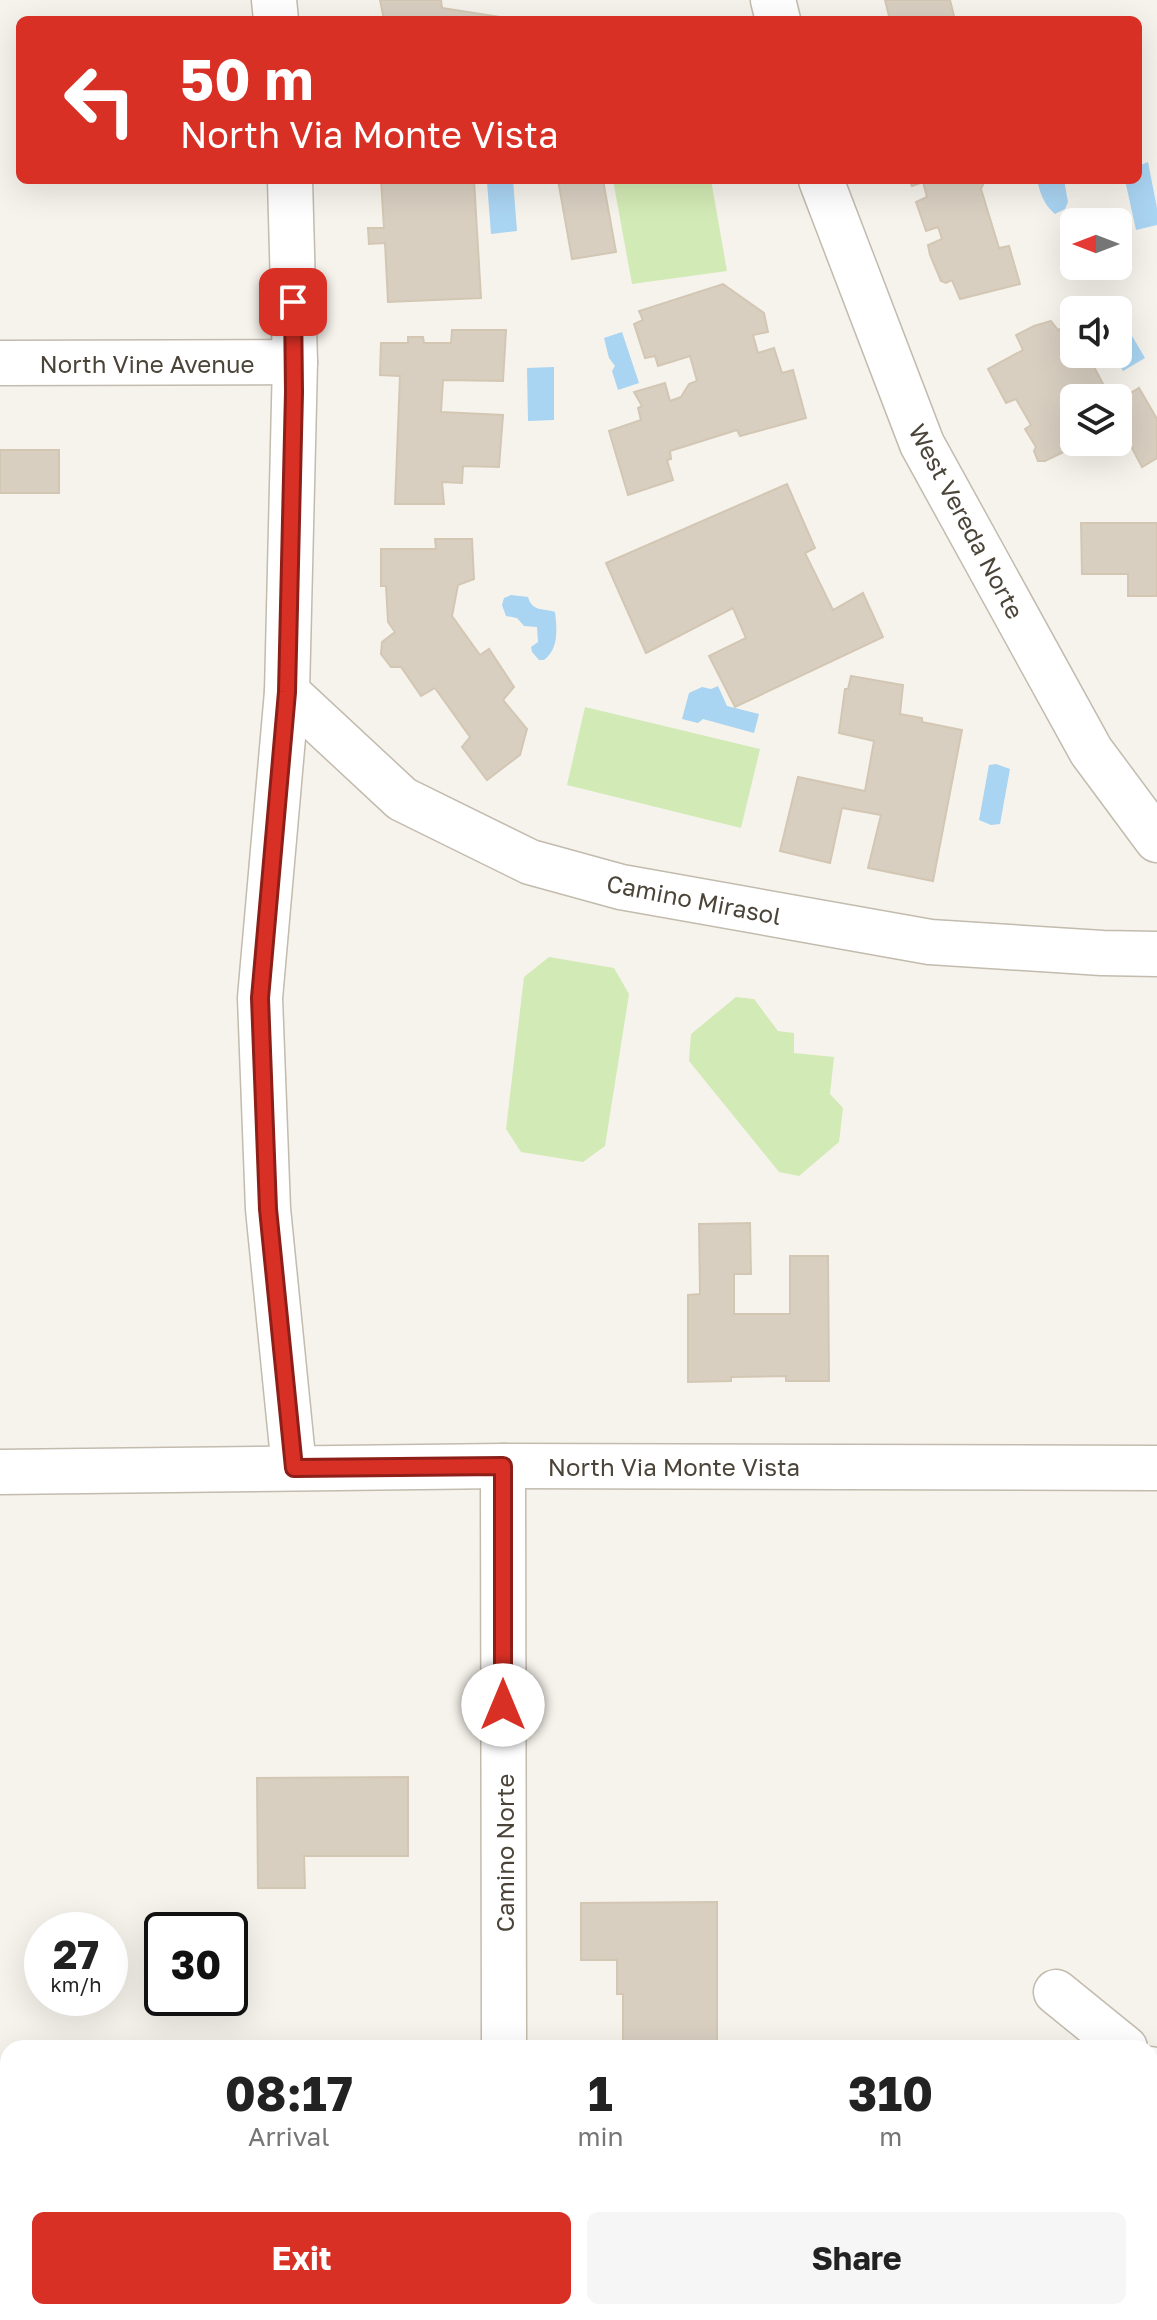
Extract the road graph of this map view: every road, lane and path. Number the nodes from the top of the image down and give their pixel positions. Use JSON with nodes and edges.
{"nodes":[{"id":1,"x":290,"y":184,"type":"edge"},
{"id":2,"x":823,"y":184,"type":"edge"},
{"id":3,"x":295,"y":362,"type":"junction"},
{"id":4,"x":0,"y":363,"type":"edge"},
{"id":5,"x":287,"y":692,"type":"junction"},
{"id":6,"x":1157,"y":840,"type":"edge"},
{"id":7,"x":1157,"y":954,"type":"edge"},
{"id":8,"x":503,"y":1466,"type":"junction"},
{"id":9,"x":294,"y":1468,"type":"junction"},
{"id":10,"x":1157,"y":1468,"type":"edge"},
{"id":11,"x":0,"y":1472,"type":"edge"},
{"id":12,"x":1056,"y":1992,"type":"dead end"},
{"id":13,"x":504,"y":2040,"type":"edge"},
{"id":14,"x":1115,"y":2040,"type":"edge"}],
"edges":[{"from":1,"to":3,"type":"street"},
{"from":2,"to":6,"type":"street","name":"West Vereda Norte"},
{"from":3,"to":4,"type":"street","name":"North Vine Avenue"},
{"from":3,"to":5,"type":"street"},
{"from":5,"to":7,"type":"street","name":"Camino Mirasol"},
{"from":5,"to":9,"type":"street"},
{"from":8,"to":9,"type":"street","name":"North Via Monte Vista"},
{"from":8,"to":10,"type":"street","name":"North Via Monte Vista"},
{"from":8,"to":13,"type":"street","name":"Camino Norte"},
{"from":9,"to":11,"type":"street","name":"North Via Monte Vista"},
{"from":12,"to":14,"type":"street"}]}
